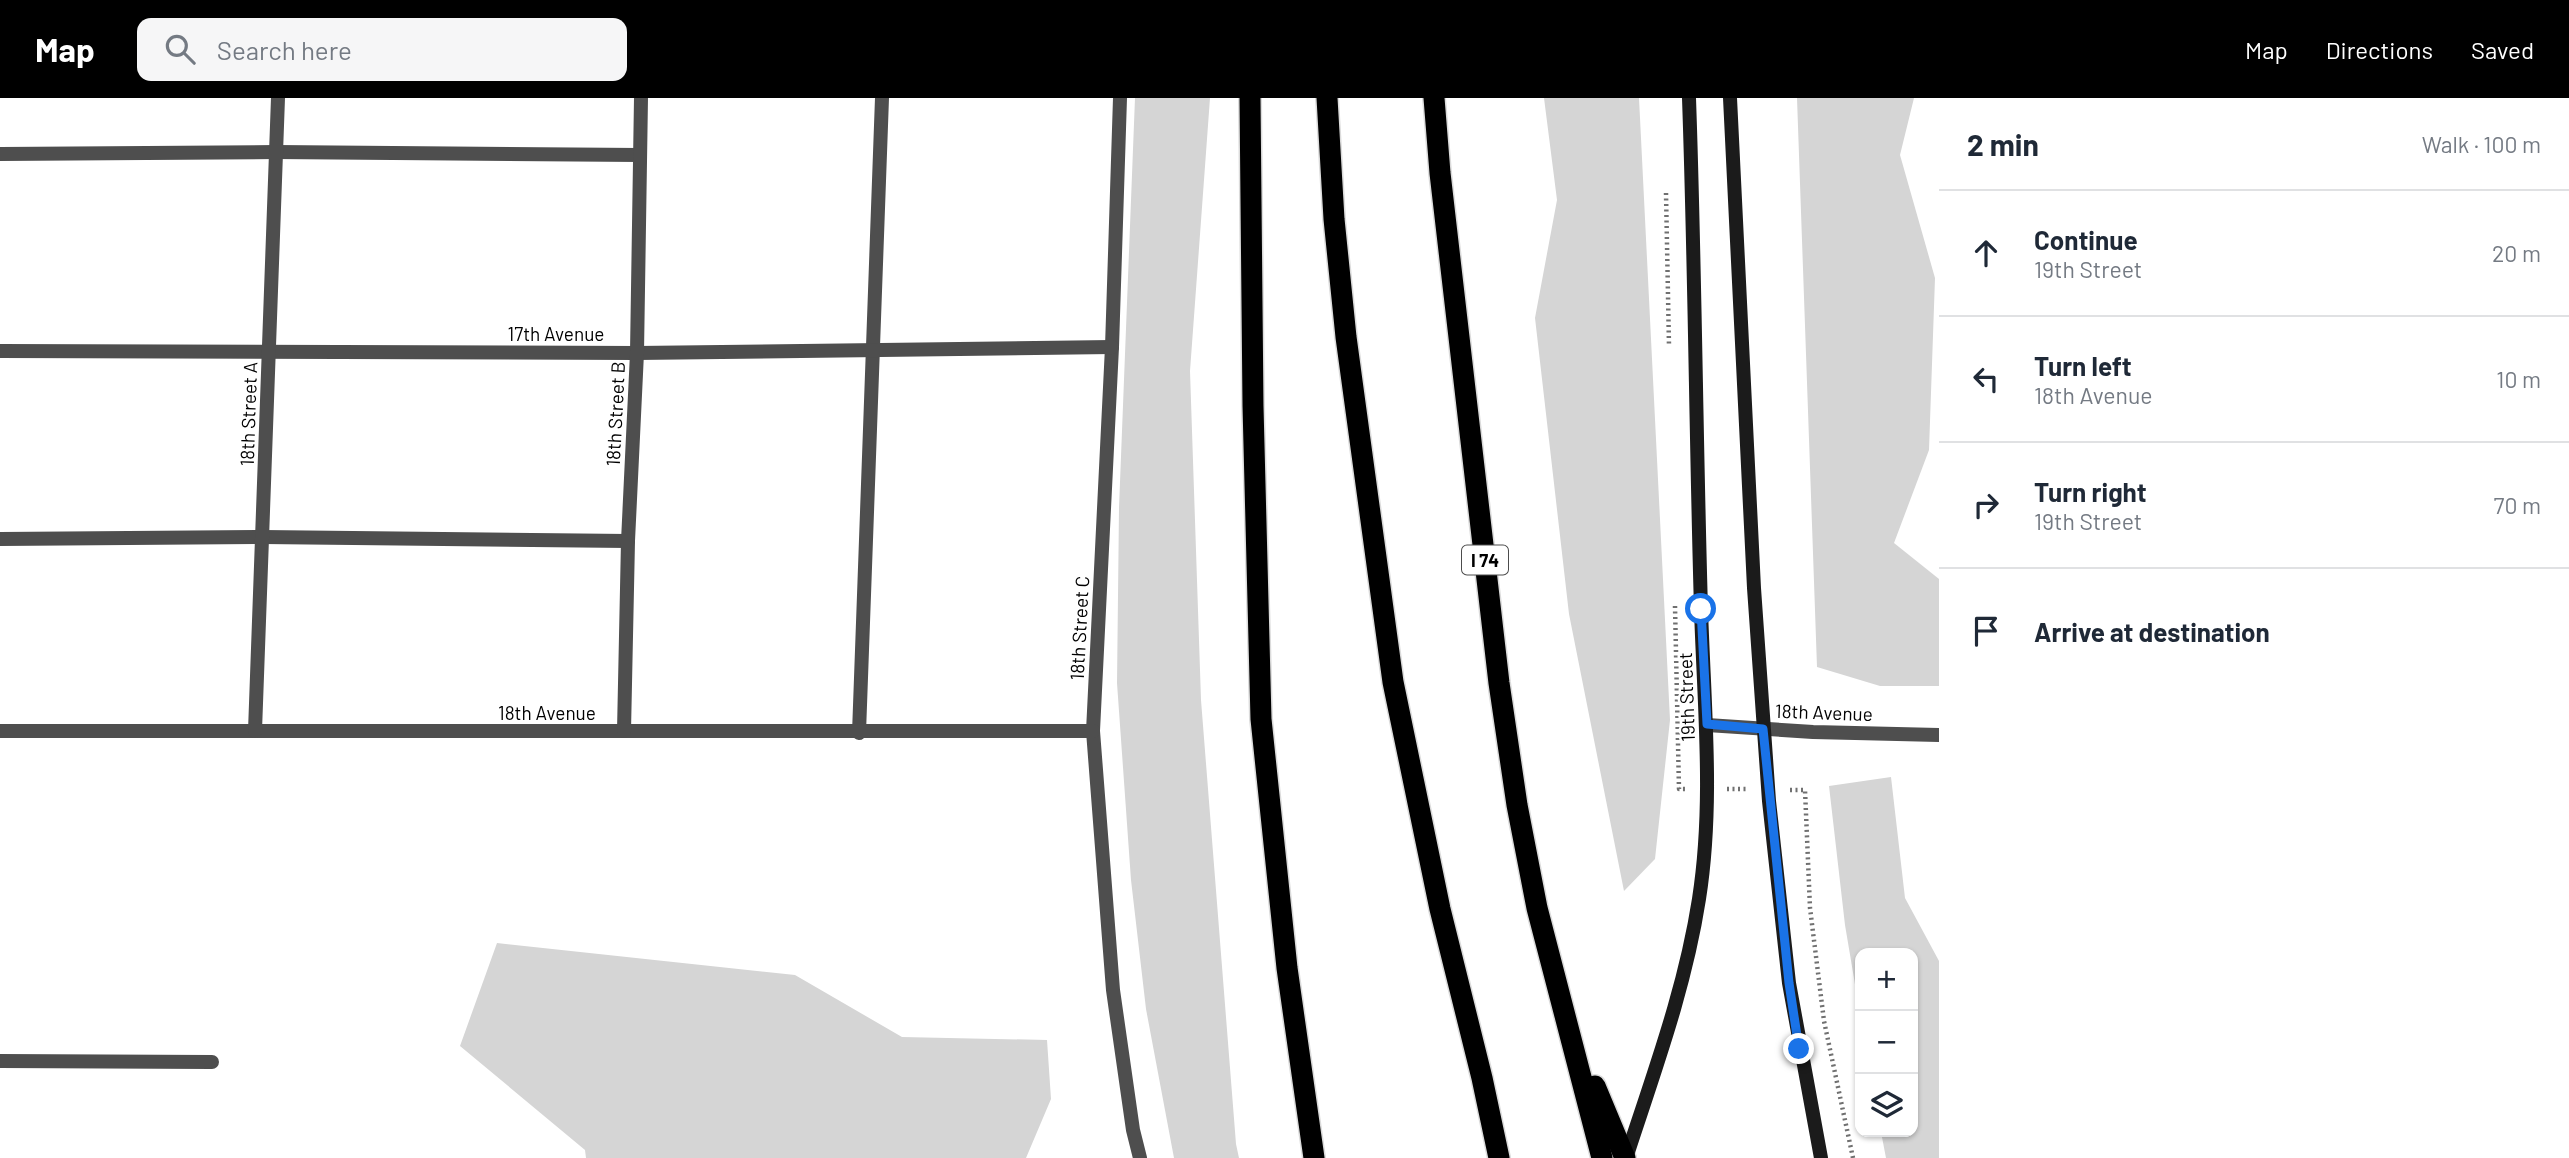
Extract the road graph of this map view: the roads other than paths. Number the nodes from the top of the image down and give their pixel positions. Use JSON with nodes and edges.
{"nodes":[{"id":1,"x":278,"y":98,"type":"edge"},
{"id":2,"x":641,"y":98,"type":"edge"},
{"id":3,"x":882,"y":98,"type":"edge"},
{"id":4,"x":1120,"y":98,"type":"edge"},
{"id":5,"x":1250,"y":98,"type":"edge"},
{"id":6,"x":1327,"y":98,"type":"edge"},
{"id":7,"x":1434,"y":98,"type":"edge"},
{"id":8,"x":1689,"y":98,"type":"edge"},
{"id":9,"x":1730,"y":98,"type":"edge"},
{"id":10,"x":276,"y":152,"type":"junction"},
{"id":11,"x":0,"y":154,"type":"edge"},
{"id":12,"x":640,"y":155,"type":"junction"},
{"id":13,"x":1112,"y":347,"type":"junction"},
{"id":14,"x":873,"y":349,"type":"junction"},
{"id":15,"x":0,"y":351,"type":"edge"},
{"id":16,"x":269,"y":352,"type":"junction"},
{"id":17,"x":637,"y":353,"type":"junction"},
{"id":18,"x":263,"y":537,"type":"junction"},
{"id":19,"x":0,"y":539,"type":"edge"},
{"id":20,"x":628,"y":541,"type":"junction"},
{"id":21,"x":1707,"y":724,"type":"junction"},
{"id":22,"x":1763,"y":729,"type":"junction"},
{"id":23,"x":0,"y":731,"type":"edge"},
{"id":24,"x":256,"y":731,"type":"junction"},
{"id":25,"x":624,"y":731,"type":"junction"},
{"id":26,"x":1093,"y":731,"type":"junction"},
{"id":27,"x":859,"y":733,"type":"junction"},
{"id":28,"x":1939,"y":735,"type":"edge"},
{"id":29,"x":1565,"y":1017,"type":"junction"},
{"id":30,"x":0,"y":1061,"type":"edge"},
{"id":31,"x":212,"y":1062,"type":"dead end"},
{"id":32,"x":1140,"y":1158,"type":"edge"},
{"id":33,"x":1314,"y":1158,"type":"edge"},
{"id":34,"x":1499,"y":1158,"type":"edge"},
{"id":35,"x":1602,"y":1158,"type":"edge"},
{"id":36,"x":1626,"y":1158,"type":"edge"},
{"id":37,"x":1821,"y":1158,"type":"edge"}],
"edges":[{"from":1,"to":10,"type":"street","name":"18th Street A"},
{"from":2,"to":12,"type":"street","name":"18th Street B"},
{"from":3,"to":14,"type":"street"},
{"from":4,"to":13,"type":"street","name":"18th Street C"},
{"from":5,"to":33,"type":"highway"},
{"from":6,"to":34,"type":"highway"},
{"from":7,"to":29,"type":"highway","number":"I 74"},
{"from":8,"to":21,"type":"main road","name":"19th Street"},
{"from":9,"to":22,"type":"main road"},
{"from":10,"to":11,"type":"street"},
{"from":10,"to":12,"type":"street"},
{"from":10,"to":16,"type":"street","name":"18th Street A"},
{"from":12,"to":17,"type":"street","name":"18th Street B"},
{"from":13,"to":14,"type":"street","name":"17th Avenue"},
{"from":13,"to":26,"type":"street","name":"18th Street C"},
{"from":14,"to":17,"type":"street","name":"17th Avenue"},
{"from":14,"to":27,"type":"street"},
{"from":15,"to":16,"type":"street","name":"17th Avenue"},
{"from":16,"to":17,"type":"street","name":"17th Avenue"},
{"from":16,"to":18,"type":"street","name":"18th Street A"},
{"from":17,"to":20,"type":"street","name":"18th Street B"},
{"from":18,"to":19,"type":"street"},
{"from":18,"to":20,"type":"street"},
{"from":18,"to":24,"type":"street","name":"18th Street A"},
{"from":20,"to":25,"type":"street","name":"18th Street B"},
{"from":21,"to":22,"type":"street","name":"18th Avenue"},
{"from":21,"to":36,"type":"main road","name":"19th Street"},
{"from":22,"to":28,"type":"street","name":"18th Avenue"},
{"from":22,"to":37,"type":"main road"},
{"from":23,"to":24,"type":"street","name":"18th Avenue"},
{"from":24,"to":25,"type":"street","name":"18th Avenue"},
{"from":25,"to":27,"type":"street","name":"18th Avenue"},
{"from":26,"to":27,"type":"street","name":"18th Avenue"},
{"from":26,"to":32,"type":"street","name":"18th Street C"},
{"from":29,"to":35,"type":"highway","number":"I 74"},
{"from":29,"to":36,"type":"highway"},
{"from":30,"to":31,"type":"street"}]}
